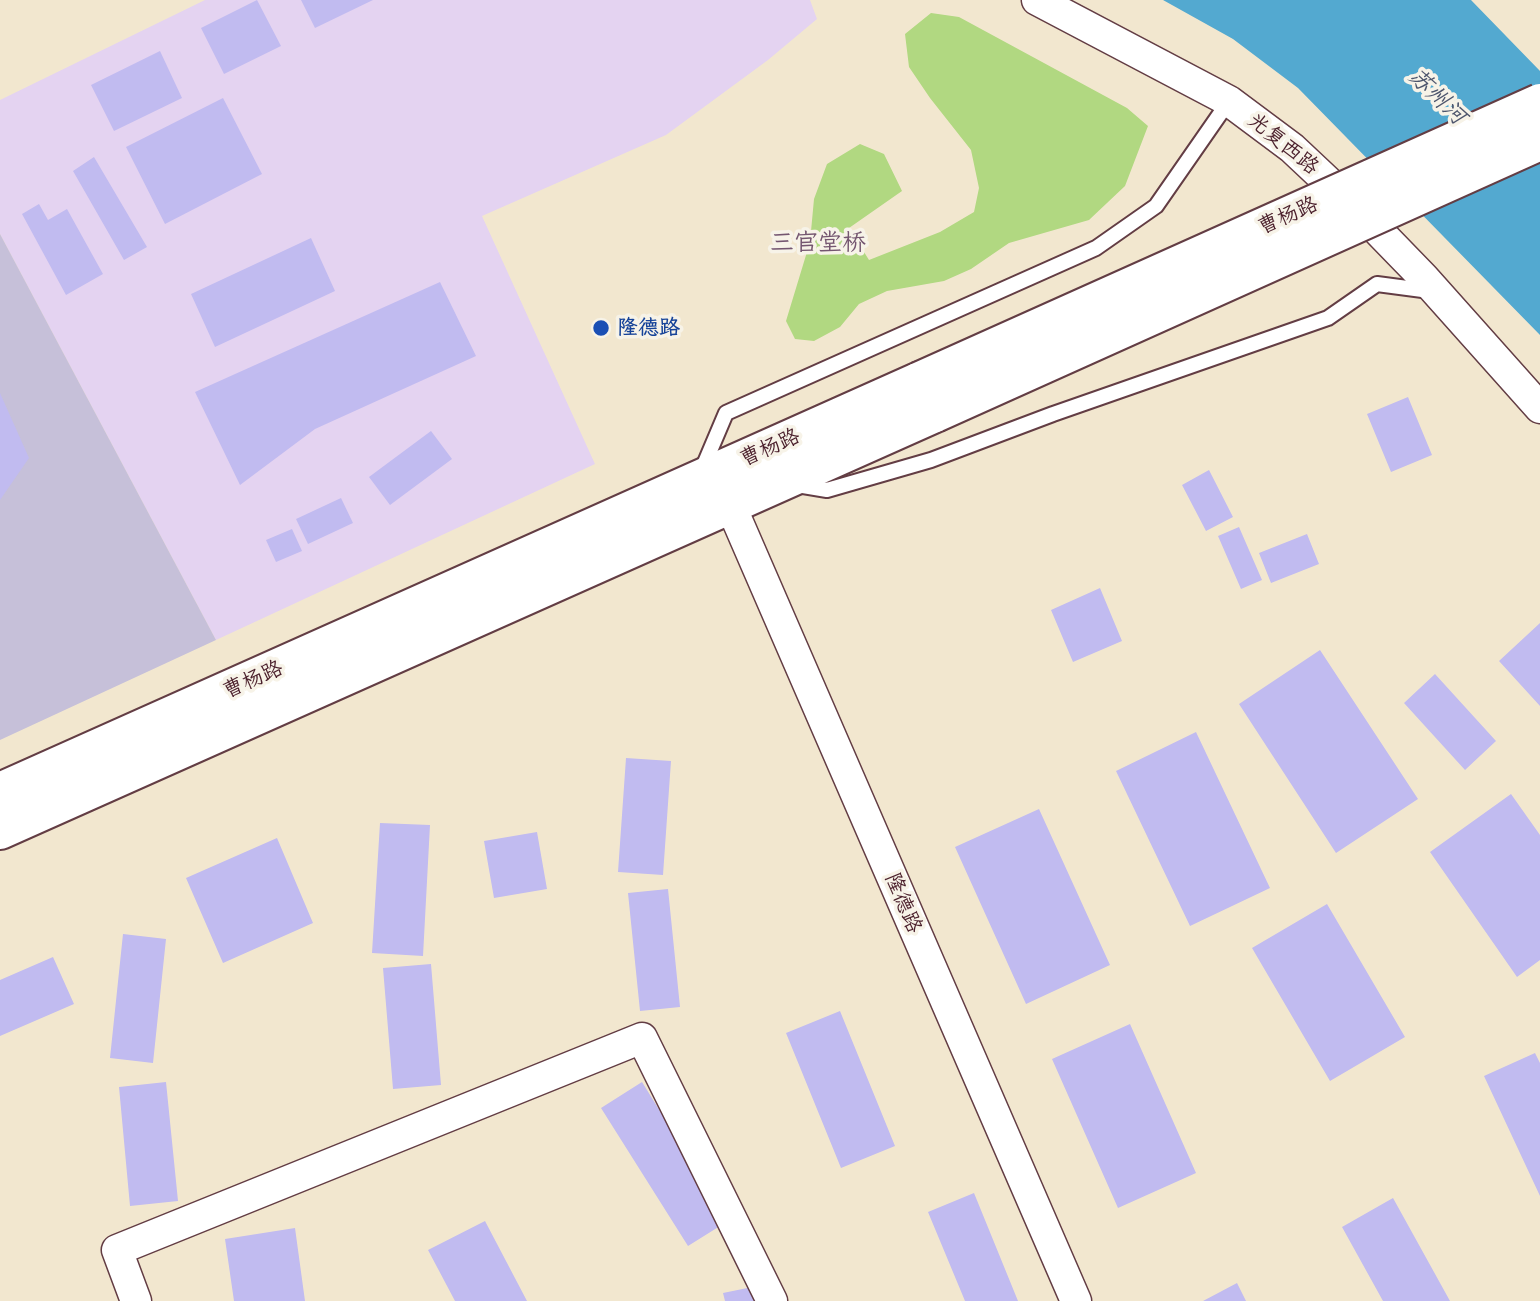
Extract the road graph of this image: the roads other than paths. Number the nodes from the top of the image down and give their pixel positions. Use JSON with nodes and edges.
{"nodes":[{"id":1,"x":1037,"y":0,"type":"edge"},
{"id":2,"x":1229,"y":101,"type":"junction"},
{"id":3,"x":1540,"y":103,"type":"edge"},
{"id":4,"x":1540,"y":141,"type":"edge"},
{"id":5,"x":1436,"y":292,"type":"junction"},
{"id":6,"x":928,"y":397,"type":"junction"},
{"id":7,"x":1540,"y":408,"type":"edge"},
{"id":8,"x":701,"y":472,"type":"dead end"},
{"id":9,"x":779,"y":483,"type":"junction"},
{"id":10,"x":730,"y":505,"type":"junction"},
{"id":11,"x":0,"y":792,"type":"edge"},
{"id":12,"x":0,"y":830,"type":"edge"},
{"id":13,"x":136,"y":1301,"type":"edge"},
{"id":14,"x":772,"y":1301,"type":"edge"},
{"id":15,"x":1076,"y":1301,"type":"edge"}],
"edges":[{"from":1,"to":2,"type":"street","name":"光复西路"},
{"from":2,"to":5,"type":"street","name":"光复西路"},
{"from":2,"to":8,"type":"lane"},
{"from":3,"to":6,"type":"main road","name":"曹杨路","bridge":true},
{"from":4,"to":6,"type":"main road","name":"曹杨路","bridge":true},
{"from":5,"to":7,"type":"street","name":"光复西路"},
{"from":5,"to":9,"type":"lane"},
{"from":6,"to":9,"type":"main road","name":"曹杨路"},
{"from":6,"to":11,"type":"main road","name":"曹杨路"},
{"from":9,"to":10,"type":"main road","name":"曹杨路"},
{"from":10,"to":12,"type":"main road","name":"曹杨路"},
{"from":10,"to":15,"type":"street","name":"隆德路"},
{"from":13,"to":14,"type":"street"}]}
